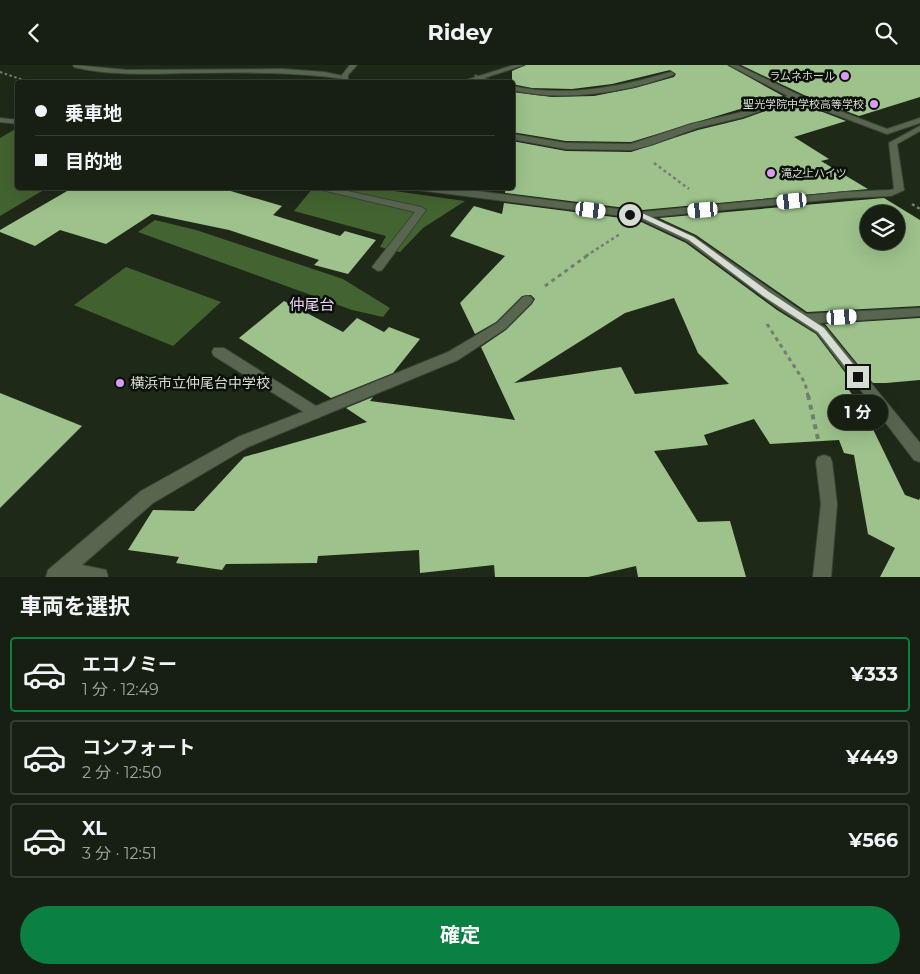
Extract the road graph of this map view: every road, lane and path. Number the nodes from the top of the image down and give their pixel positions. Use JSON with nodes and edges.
{"nodes":[{"id":1,"x":354,"y":65,"type":"edge"},
{"id":2,"x":521,"y":65,"type":"edge"},
{"id":3,"x":732,"y":65,"type":"edge"},
{"id":4,"x":76,"y":66,"type":"dead end"},
{"id":5,"x":0,"y":72,"type":"edge"},
{"id":6,"x":671,"y":74,"type":"dead end"},
{"id":7,"x":477,"y":76,"type":"junction"},
{"id":8,"x":23,"y":80,"type":"edge"},
{"id":9,"x":345,"y":80,"type":"edge"},
{"id":10,"x":467,"y":80,"type":"edge"},
{"id":11,"x":488,"y":80,"type":"edge"},
{"id":12,"x":515,"y":89,"type":"edge"},
{"id":13,"x":794,"y":96,"type":"junction"},
{"id":14,"x":0,"y":120,"type":"edge"},
{"id":15,"x":920,"y":120,"type":"edge"},
{"id":16,"x":15,"y":122,"type":"edge"},
{"id":17,"x":920,"y":128,"type":"edge"},
{"id":18,"x":515,"y":137,"type":"edge"},
{"id":19,"x":631,"y":147,"type":"junction"},
{"id":20,"x":327,"y":190,"type":"edge"},
{"id":21,"x":442,"y":190,"type":"edge"},
{"id":22,"x":703,"y":210,"type":"junction"},
{"id":23,"x":642,"y":215,"type":"junction"},
{"id":24,"x":378,"y":267,"type":"dead end"},
{"id":25,"x":751,"y":283,"type":"junction"},
{"id":26,"x":527,"y":300,"type":"joint"},
{"id":27,"x":920,"y":312,"type":"edge"},
{"id":28,"x":803,"y":319,"type":"junction"},
{"id":29,"x":219,"y":352,"type":"dead end"},
{"id":30,"x":315,"y":413,"type":"junction"},
{"id":31,"x":920,"y":455,"type":"edge"},
{"id":32,"x":824,"y":462,"type":"joint"},
{"id":33,"x":59,"y":574,"type":"edge"},
{"id":34,"x":99,"y":577,"type":"edge"},
{"id":35,"x":822,"y":577,"type":"edge"}],
"edges":[{"from":1,"to":9,"type":"street"},
{"from":2,"to":7,"type":"street"},
{"from":3,"to":13,"type":"street"},
{"from":4,"to":9,"type":"street"},
{"from":5,"to":8,"type":"path"},
{"from":6,"to":12,"type":"street"},
{"from":7,"to":10,"type":"street"},
{"from":7,"to":11,"type":"street"},
{"from":13,"to":15,"type":"street"},
{"from":13,"to":19,"type":"street"},
{"from":14,"to":16,"type":"street"},
{"from":17,"to":22,"type":"street"},
{"from":18,"to":19,"type":"street"},
{"from":19,"to":22,"type":"path"},
{"from":20,"to":24,"type":"street"},
{"from":21,"to":23,"type":"street"},
{"from":22,"to":23,"type":"street"},
{"from":23,"to":25,"type":"street"},
{"from":23,"to":26,"type":"path"},
{"from":25,"to":28,"type":"street"},
{"from":25,"to":32,"type":"path"},
{"from":26,"to":30,"type":"street"},
{"from":27,"to":28,"type":"street"},
{"from":28,"to":31,"type":"street"},
{"from":29,"to":30,"type":"street"},
{"from":30,"to":33,"type":"street"},
{"from":32,"to":35,"type":"street"},
{"from":33,"to":34,"type":"street"}]}
